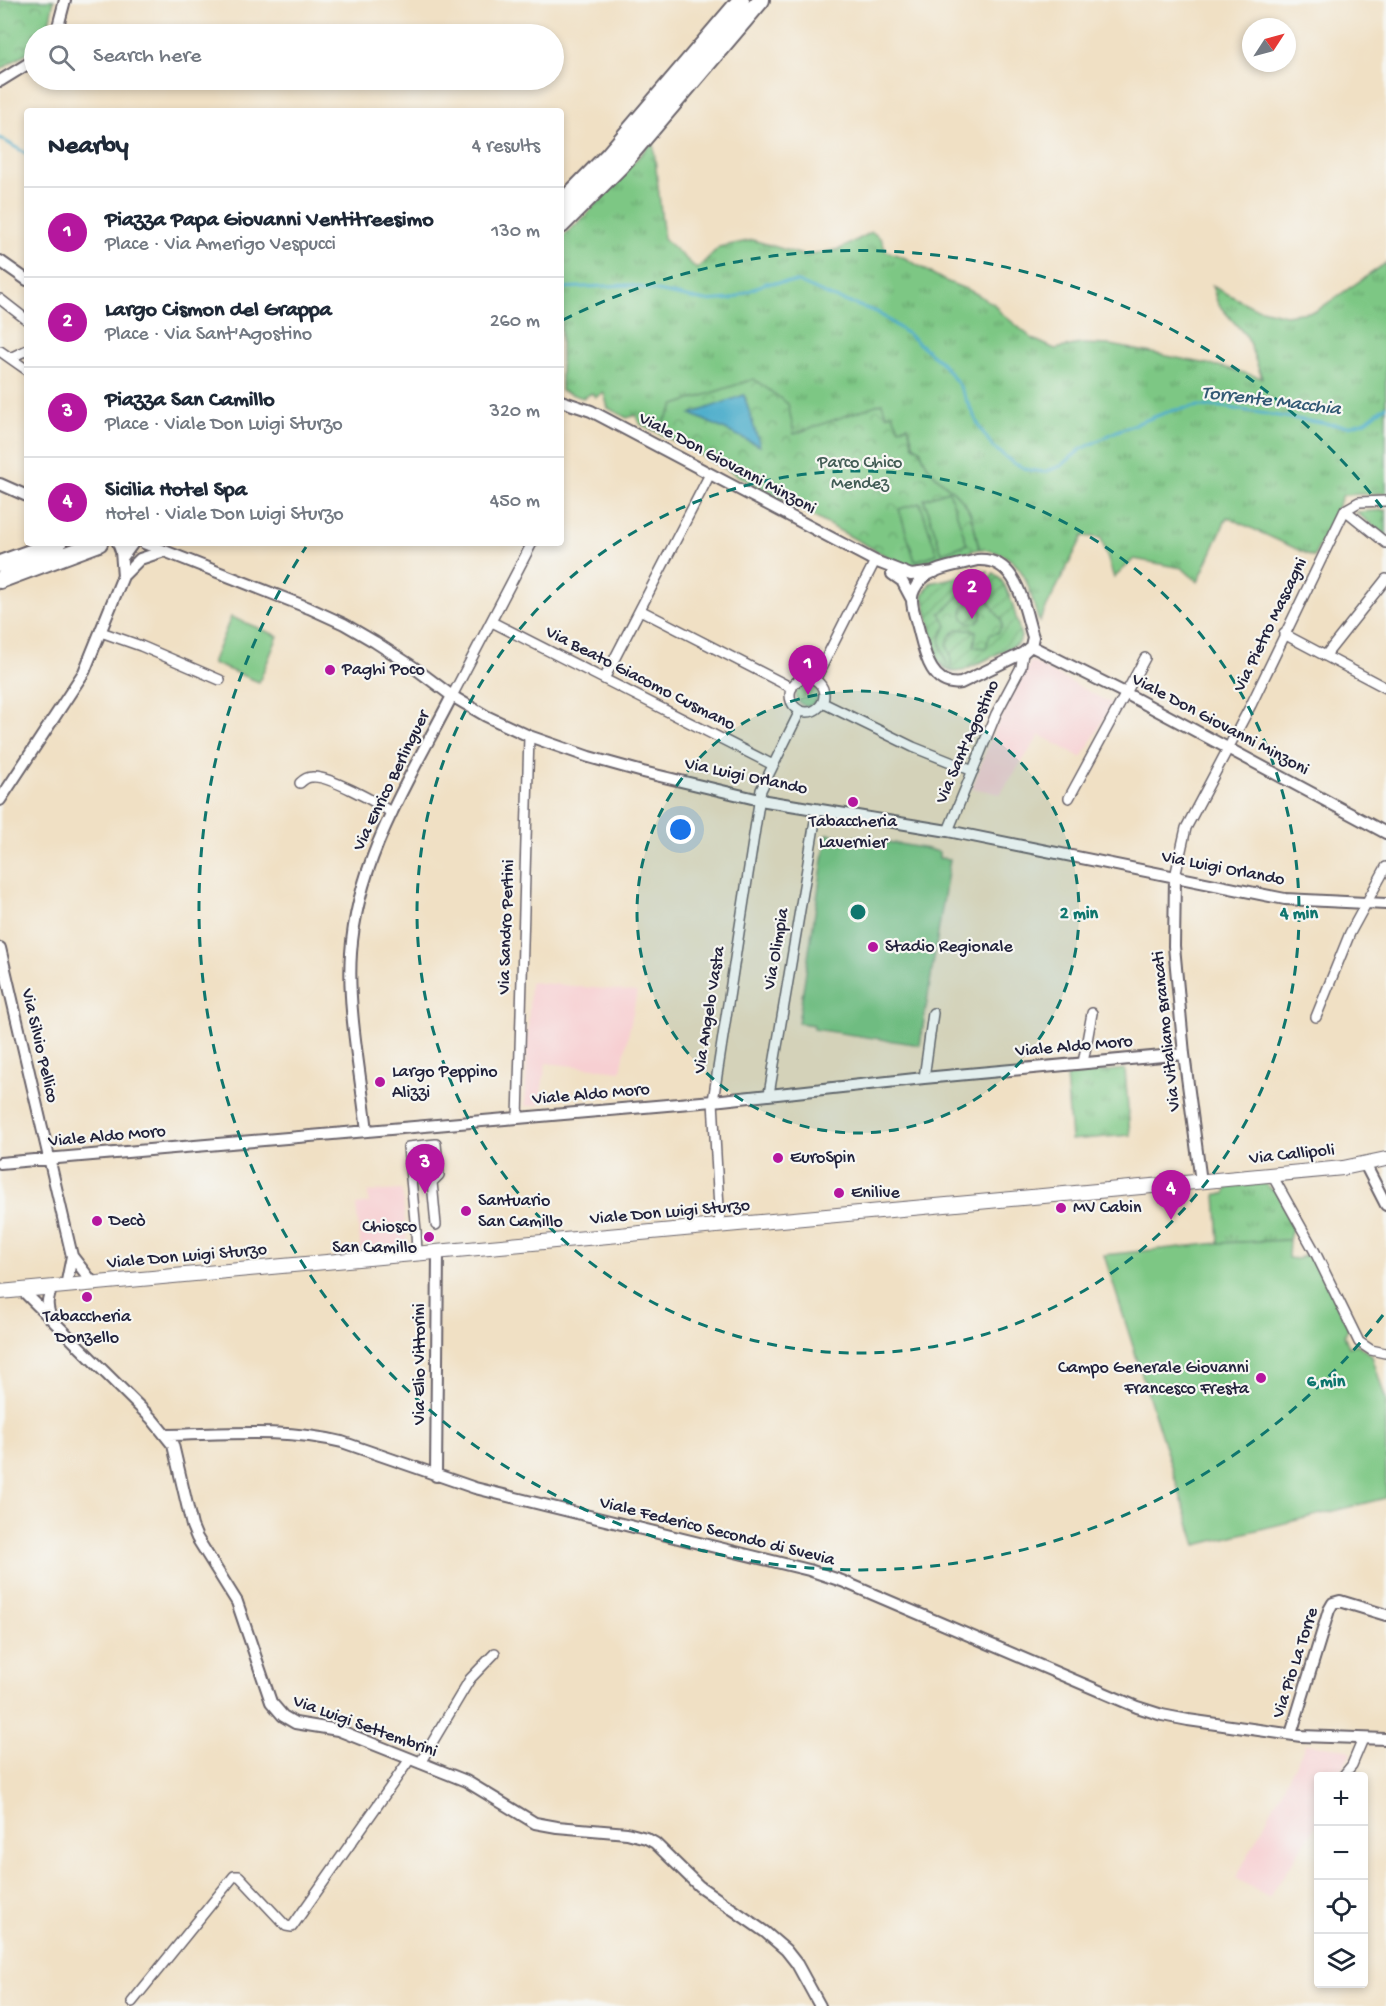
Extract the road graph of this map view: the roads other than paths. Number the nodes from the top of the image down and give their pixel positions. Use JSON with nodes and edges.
{"nodes":[{"id":1,"x":65,"y":0,"type":"edge"},
{"id":2,"x":741,"y":0,"type":"edge"},
{"id":3,"x":760,"y":0,"type":"edge"},
{"id":4,"x":59,"y":24,"type":"edge"},
{"id":5,"x":24,"y":66,"type":"edge"},
{"id":6,"x":2,"y":80,"type":"edge"},
{"id":7,"x":566,"y":200,"type":"edge"},
{"id":8,"x":564,"y":222,"type":"edge"},
{"id":9,"x":0,"y":261,"type":"edge"},
{"id":10,"x":24,"y":278,"type":"edge"},
{"id":11,"x":0,"y":299,"type":"edge"},
{"id":12,"x":24,"y":318,"type":"edge"},
{"id":13,"x":0,"y":351,"type":"edge"},
{"id":14,"x":24,"y":351,"type":"edge"},
{"id":15,"x":12,"y":357,"type":"junction"},
{"id":16,"x":24,"y":367,"type":"edge"},
{"id":17,"x":564,"y":402,"type":"edge"},
{"id":18,"x":710,"y":474,"type":"junction"},
{"id":19,"x":0,"y":484,"type":"edge"},
{"id":20,"x":24,"y":495,"type":"edge"},
{"id":21,"x":1386,"y":501,"type":"edge"},
{"id":22,"x":1343,"y":513,"type":"junction"},
{"id":23,"x":1386,"y":543,"type":"edge"},
{"id":24,"x":50,"y":546,"type":"edge"},
{"id":25,"x":91,"y":546,"type":"edge"},
{"id":26,"x":119,"y":546,"type":"edge"},
{"id":27,"x":131,"y":546,"type":"edge"},
{"id":28,"x":138,"y":546,"type":"edge"},
{"id":29,"x":152,"y":546,"type":"edge"},
{"id":30,"x":530,"y":546,"type":"edge"},
{"id":31,"x":164,"y":551,"type":"junction"},
{"id":32,"x":122,"y":558,"type":"junction"},
{"id":33,"x":875,"y":561,"type":"junction"},
{"id":34,"x":0,"y":564,"type":"edge"},
{"id":35,"x":935,"y":572,"type":"junction"},
{"id":36,"x":126,"y":573,"type":"junction"},
{"id":37,"x":1386,"y":579,"type":"edge"},
{"id":38,"x":0,"y":580,"type":"edge"},
{"id":39,"x":911,"y":598,"type":"junction"},
{"id":40,"x":640,"y":610,"type":"junction"},
{"id":41,"x":492,"y":622,"type":"junction"},
{"id":42,"x":100,"y":632,"type":"junction"},
{"id":43,"x":1284,"y":634,"type":"junction"},
{"id":44,"x":1030,"y":649,"type":"junction"},
{"id":45,"x":1325,"y":656,"type":"junction"},
{"id":46,"x":1144,"y":658,"type":"dead end"},
{"id":47,"x":604,"y":679,"type":"junction"},
{"id":48,"x":220,"y":680,"type":"dead end"},
{"id":49,"x":815,"y":680,"type":"junction"},
{"id":50,"x":792,"y":688,"type":"junction"},
{"id":51,"x":1386,"y":688,"type":"edge"},
{"id":52,"x":1125,"y":693,"type":"junction"},
{"id":53,"x":452,"y":696,"type":"junction"},
{"id":54,"x":823,"y":703,"type":"junction"},
{"id":55,"x":797,"y":716,"type":"junction"},
{"id":56,"x":528,"y":736,"type":"junction"},
{"id":57,"x":1227,"y":748,"type":"junction"},
{"id":58,"x":773,"y":765,"type":"junction"},
{"id":59,"x":973,"y":771,"type":"junction"},
{"id":60,"x":300,"y":783,"type":"dead end"},
{"id":61,"x":1069,"y":798,"type":"dead end"},
{"id":62,"x":0,"y":800,"type":"edge"},
{"id":63,"x":760,"y":800,"type":"junction"},
{"id":64,"x":818,"y":809,"type":"junction"},
{"id":65,"x":392,"y":813,"type":"junction"},
{"id":66,"x":948,"y":831,"type":"junction"},
{"id":67,"x":1386,"y":833,"type":"edge"},
{"id":68,"x":1386,"y":867,"type":"edge"},
{"id":69,"x":1175,"y":877,"type":"junction"},
{"id":70,"x":1365,"y":903,"type":"junction"},
{"id":71,"x":1386,"y":904,"type":"edge"},
{"id":72,"x":0,"y":948,"type":"edge"},
{"id":73,"x":933,"y":1013,"type":"dead end"},
{"id":74,"x":1092,"y":1013,"type":"dead end"},
{"id":75,"x":1316,"y":1017,"type":"dead end"},
{"id":76,"x":1184,"y":1054,"type":"junction"},
{"id":77,"x":1083,"y":1063,"type":"junction"},
{"id":78,"x":924,"y":1078,"type":"junction"},
{"id":79,"x":769,"y":1094,"type":"junction"},
{"id":80,"x":712,"y":1101,"type":"junction"},
{"id":81,"x":518,"y":1118,"type":"junction"},
{"id":82,"x":367,"y":1131,"type":"junction"},
{"id":83,"x":48,"y":1159,"type":"junction"},
{"id":84,"x":1386,"y":1159,"type":"edge"},
{"id":85,"x":0,"y":1163,"type":"edge"},
{"id":86,"x":1365,"y":1164,"type":"junction"},
{"id":87,"x":1272,"y":1175,"type":"junction"},
{"id":88,"x":432,"y":1182,"type":"junction"},
{"id":89,"x":1201,"y":1182,"type":"junction"},
{"id":90,"x":411,"y":1185,"type":"junction"},
{"id":91,"x":1386,"y":1205,"type":"edge"},
{"id":92,"x":436,"y":1225,"type":"dead end"},
{"id":93,"x":720,"y":1226,"type":"junction"},
{"id":94,"x":438,"y":1252,"type":"junction"},
{"id":95,"x":417,"y":1254,"type":"junction"},
{"id":96,"x":72,"y":1256,"type":"junction"},
{"id":97,"x":93,"y":1283,"type":"junction"},
{"id":98,"x":59,"y":1286,"type":"junction"},
{"id":99,"x":22,"y":1290,"type":"junction"},
{"id":100,"x":0,"y":1292,"type":"edge"},
{"id":101,"x":52,"y":1319,"type":"junction"},
{"id":102,"x":1385,"y":1353,"type":"edge"},
{"id":103,"x":167,"y":1435,"type":"junction"},
{"id":104,"x":436,"y":1476,"type":"junction"},
{"id":105,"x":1386,"y":1615,"type":"edge"},
{"id":106,"x":495,"y":1653,"type":"dead end"},
{"id":107,"x":1291,"y":1734,"type":"junction"},
{"id":108,"x":1363,"y":1739,"type":"junction"},
{"id":109,"x":1386,"y":1739,"type":"edge"},
{"id":110,"x":415,"y":1761,"type":"junction"},
{"id":111,"x":1346,"y":1772,"type":"edge"},
{"id":112,"x":132,"y":2002,"type":"dead end"},
{"id":113,"x":820,"y":2006,"type":"edge"}],
"edges":[{"from":1,"to":4,"type":"street"},
{"from":2,"to":7,"type":"highway"},
{"from":3,"to":8,"type":"highway"},
{"from":5,"to":6,"type":"street"},
{"from":9,"to":10,"type":"street"},
{"from":11,"to":12,"type":"street"},
{"from":13,"to":15,"type":"street"},
{"from":14,"to":15,"type":"street"},
{"from":15,"to":16,"type":"street"},
{"from":17,"to":18,"type":"street","name":"Viale Don Giovanni Minzoni"},
{"from":18,"to":33,"type":"street","name":"Viale Don Giovanni Minzoni"},
{"from":18,"to":40,"type":"street"},
{"from":19,"to":20,"type":"street"},
{"from":21,"to":22,"type":"street"},
{"from":22,"to":23,"type":"street"},
{"from":22,"to":43,"type":"street","name":"Via Pietro Mascagni"},
{"from":24,"to":34,"type":"highway"},
{"from":25,"to":38,"type":"highway"},
{"from":26,"to":32,"type":"street"},
{"from":27,"to":32,"type":"street"},
{"from":28,"to":36,"type":"street"},
{"from":29,"to":31,"type":"street","name":"Via Luigi Orlando"},
{"from":30,"to":41,"type":"street"},
{"from":31,"to":36,"type":"street"},
{"from":31,"to":53,"type":"street","name":"Via Luigi Orlando"},
{"from":32,"to":36,"type":"street"},
{"from":33,"to":35,"type":"street"},
{"from":33,"to":39,"type":"street"},
{"from":33,"to":49,"type":"street"},
{"from":35,"to":39,"type":"street"},
{"from":35,"to":44,"type":"street"},
{"from":36,"to":42,"type":"street"},
{"from":37,"to":45,"type":"street"},
{"from":39,"to":44,"type":"street"},
{"from":40,"to":47,"type":"street"},
{"from":40,"to":50,"type":"street"},
{"from":41,"to":47,"type":"street","name":"Via Beato Giacomo Cusmano"},
{"from":41,"to":53,"type":"street"},
{"from":42,"to":48,"type":"street"},
{"from":42,"to":62,"type":"street"},
{"from":43,"to":45,"type":"street"},
{"from":43,"to":57,"type":"street","name":"Via Pietro Mascagni"},
{"from":44,"to":52,"type":"street","name":"Viale Don Giovanni Minzoni"},
{"from":44,"to":59,"type":"street","name":"Via Sant'Agostino"},
{"from":45,"to":51,"type":"street"},
{"from":46,"to":52,"type":"street"},
{"from":47,"to":58,"type":"street","name":"Via Beato Giacomo Cusmano"},
{"from":49,"to":50,"type":"street"},
{"from":49,"to":54,"type":"street"},
{"from":50,"to":55,"type":"street"},
{"from":52,"to":57,"type":"street","name":"Viale Don Giovanni Minzoni"},
{"from":52,"to":61,"type":"street"},
{"from":53,"to":56,"type":"street","name":"Via Luigi Orlando"},
{"from":53,"to":65,"type":"street","name":"Via Enrico Berlinguer"},
{"from":54,"to":55,"type":"street"},
{"from":54,"to":59,"type":"street"},
{"from":55,"to":58,"type":"street","name":"Via Angelo Vasta"},
{"from":56,"to":63,"type":"street","name":"Via Luigi Orlando"},
{"from":56,"to":81,"type":"street","name":"Via Sandro Pertini"},
{"from":57,"to":67,"type":"street","name":"Viale Don Giovanni Minzoni"},
{"from":57,"to":69,"type":"street","name":"Via Pietro Mascagni"},
{"from":58,"to":63,"type":"street","name":"Via Angelo Vasta"},
{"from":59,"to":66,"type":"street","name":"Via Sant'Agostino"},
{"from":60,"to":65,"type":"street"},
{"from":63,"to":64,"type":"street","name":"Via Luigi Orlando"},
{"from":63,"to":80,"type":"street","name":"Via Angelo Vasta"},
{"from":64,"to":66,"type":"street","name":"Via Luigi Orlando"},
{"from":64,"to":79,"type":"street","name":"Via Olimpia"},
{"from":65,"to":82,"type":"street","name":"Via Enrico Berlinguer"},
{"from":66,"to":69,"type":"street","name":"Via Luigi Orlando"},
{"from":68,"to":70,"type":"street"},
{"from":69,"to":70,"type":"street","name":"Via Luigi Orlando"},
{"from":69,"to":76,"type":"street","name":"Via Vitaliano Brancati"},
{"from":70,"to":71,"type":"street","name":"Via Luigi Orlando"},
{"from":70,"to":75,"type":"street"},
{"from":72,"to":83,"type":"street","name":"Via Silvio Pellico"},
{"from":73,"to":78,"type":"street"},
{"from":74,"to":77,"type":"street"},
{"from":76,"to":77,"type":"street","name":"Viale Aldo Moro"},
{"from":76,"to":89,"type":"street","name":"Via Vitaliano Brancati"},
{"from":77,"to":78,"type":"street","name":"Viale Aldo Moro"},
{"from":78,"to":79,"type":"street","name":"Viale Aldo Moro"},
{"from":79,"to":80,"type":"street","name":"Viale Aldo Moro"},
{"from":80,"to":81,"type":"street","name":"Viale Aldo Moro"},
{"from":80,"to":93,"type":"street","name":"Via Angelo Vasta"},
{"from":81,"to":82,"type":"street","name":"Viale Aldo Moro"},
{"from":82,"to":83,"type":"street","name":"Viale Aldo Moro"},
{"from":83,"to":85,"type":"street","name":"Viale Aldo Moro"},
{"from":83,"to":96,"type":"street","name":"Via Silvio Pellico"},
{"from":84,"to":86,"type":"main road","name":"Via Callipoli"},
{"from":86,"to":87,"type":"main road","name":"Via Callipoli"},
{"from":86,"to":91,"type":"street"},
{"from":87,"to":89,"type":"main road","name":"Via Callipoli"},
{"from":87,"to":102,"type":"street"},
{"from":88,"to":90,"type":"street"},
{"from":88,"to":90,"type":"street"},
{"from":88,"to":92,"type":"street"},
{"from":89,"to":93,"type":"main road","name":"Viale Don Luigi Sturzo"},
{"from":90,"to":95,"type":"street"},
{"from":93,"to":94,"type":"main road","name":"Viale Don Luigi Sturzo"},
{"from":94,"to":95,"type":"main road","name":"Viale Don Luigi Sturzo"},
{"from":94,"to":104,"type":"street","name":"Via Elio Vittorini"},
{"from":95,"to":97,"type":"main road","name":"Viale Don Luigi Sturzo"},
{"from":96,"to":97,"type":"street"},
{"from":96,"to":98,"type":"street"},
{"from":97,"to":98,"type":"main road","name":"Viale Don Luigi Sturzo"},
{"from":98,"to":99,"type":"main road","name":"Viale Don Luigi Sturzo"},
{"from":98,"to":101,"type":"street"},
{"from":99,"to":100,"type":"main road","name":"Viale Don Luigi Sturzo"},
{"from":99,"to":101,"type":"street","name":"Via Luigi Settembrini"},
{"from":101,"to":103,"type":"street","name":"Via Luigi Settembrini"},
{"from":103,"to":104,"type":"street","name":"Viale Federico Secondo di Svevia"},
{"from":103,"to":110,"type":"street","name":"Via Luigi Settembrini"},
{"from":104,"to":107,"type":"street","name":"Viale Federico Secondo di Svevia"},
{"from":105,"to":107,"type":"street","name":"Via Pio La Torre"},
{"from":106,"to":110,"type":"street"},
{"from":107,"to":108,"type":"street","name":"Viale Federico Secondo di Svevia"},
{"from":108,"to":109,"type":"street","name":"Viale Federico Secondo di Svevia"},
{"from":108,"to":111,"type":"street"},
{"from":110,"to":112,"type":"street"},
{"from":110,"to":113,"type":"street","name":"Via Luigi Settembrini"}]}
